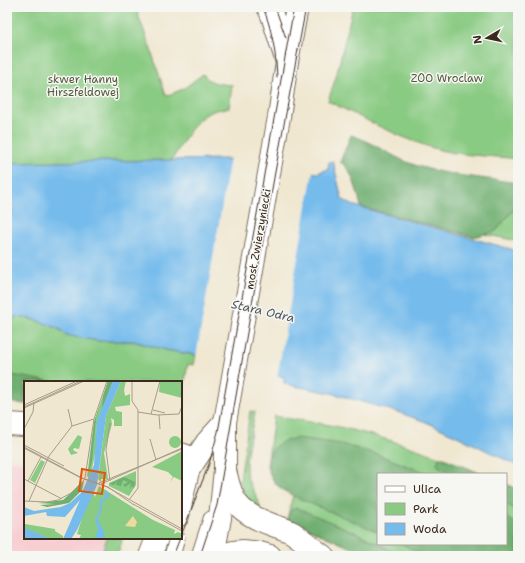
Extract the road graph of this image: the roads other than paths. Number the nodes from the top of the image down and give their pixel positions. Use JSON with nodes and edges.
{"nodes":[{"id":1,"x":268,"y":7,"type":"edge"},
{"id":2,"x":297,"y":7,"type":"edge"},
{"id":3,"x":287,"y":62,"type":"junction"},
{"id":4,"x":227,"y":415,"type":"junction"},
{"id":5,"x":7,"y":424,"type":"edge"},
{"id":6,"x":24,"y":425,"type":"edge"},
{"id":7,"x":188,"y":456,"type":"edge"},
{"id":8,"x":225,"y":470,"type":"junction"},
{"id":9,"x":182,"y":477,"type":"edge"},
{"id":10,"x":182,"y":509,"type":"edge"},
{"id":11,"x":157,"y":539,"type":"edge"},
{"id":12,"x":176,"y":539,"type":"edge"},
{"id":13,"x":150,"y":556,"type":"edge"},
{"id":14,"x":172,"y":556,"type":"edge"},
{"id":15,"x":199,"y":556,"type":"edge"},
{"id":16,"x":213,"y":556,"type":"edge"},
{"id":17,"x":222,"y":556,"type":"edge"},
{"id":18,"x":270,"y":556,"type":"edge"},
{"id":19,"x":323,"y":556,"type":"edge"}],
"edges":[{"from":1,"to":3,"type":"main road"},
{"from":2,"to":3,"type":"main road","name":"most Zwierzyniecki"},
{"from":3,"to":4,"type":"main road","name":"most Zwierzyniecki"},
{"from":4,"to":7,"type":"main road"},
{"from":4,"to":8,"type":"main road","name":"most Zwierzyniecki"},
{"from":5,"to":6,"type":"main road"},
{"from":7,"to":9,"type":"main road"},
{"from":7,"to":10,"type":"lane"},
{"from":8,"to":15,"type":"lane"},
{"from":8,"to":16,"type":"main road"},
{"from":8,"to":19,"type":"main road"},
{"from":11,"to":13,"type":"main road"},
{"from":12,"to":14,"type":"lane"},
{"from":17,"to":18,"type":"main road"}]}
